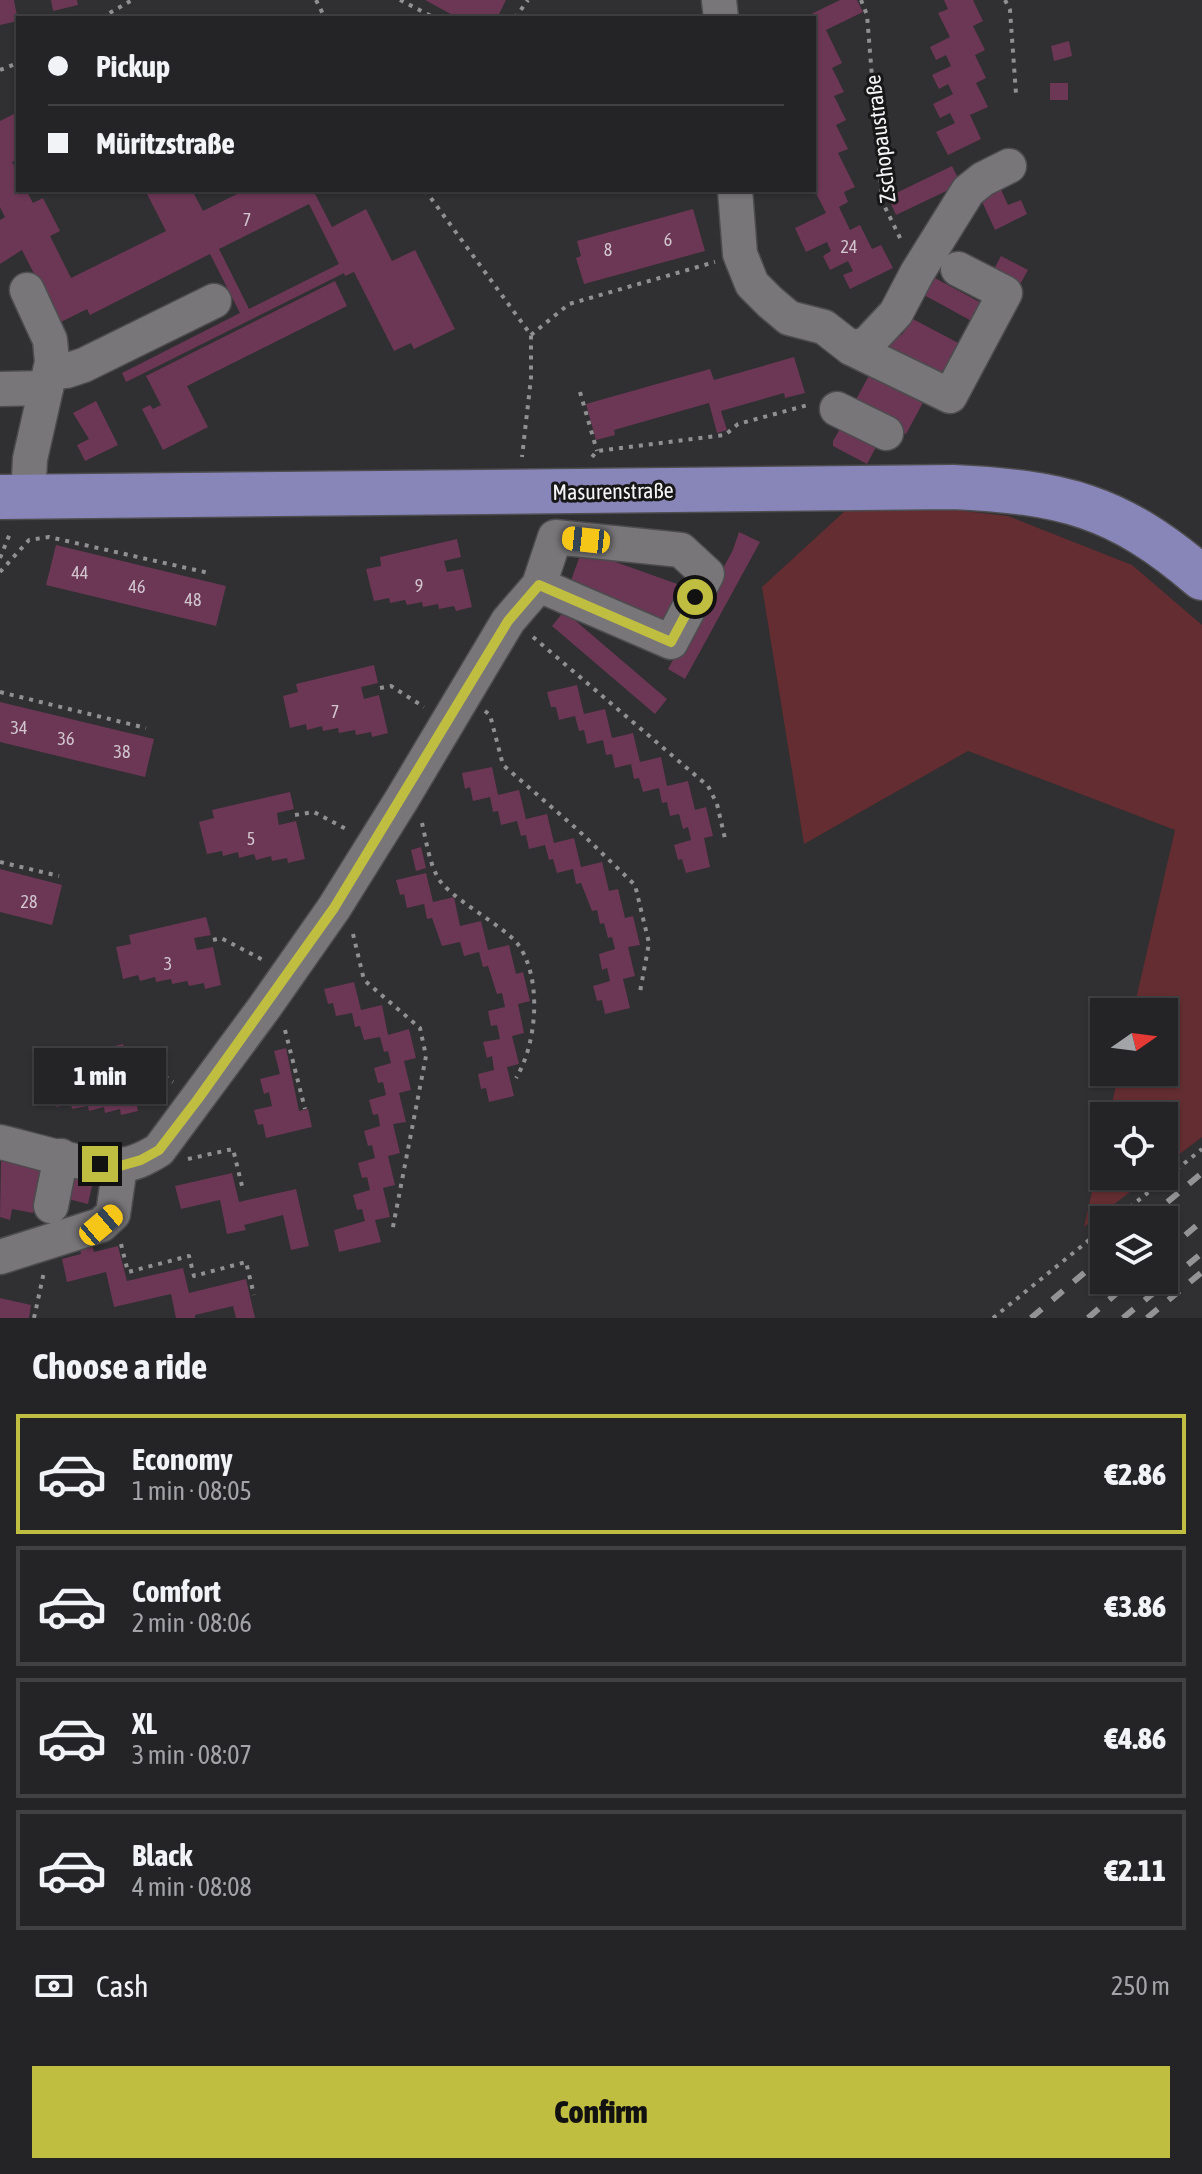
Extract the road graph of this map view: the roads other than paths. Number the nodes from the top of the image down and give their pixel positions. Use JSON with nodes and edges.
{"nodes":[{"id":1,"x":1009,"y":166,"type":"dead end"},
{"id":2,"x":735,"y":192,"type":"edge"},
{"id":3,"x":958,"y":269,"type":"dead end"},
{"id":4,"x":27,"y":290,"type":"dead end"},
{"id":5,"x":214,"y":301,"type":"dead end"},
{"id":6,"x":851,"y":348,"type":"junction"},
{"id":7,"x":48,"y":380,"type":"junction"},
{"id":8,"x":0,"y":389,"type":"edge"},
{"id":9,"x":828,"y":406,"type":"road end"},
{"id":10,"x":886,"y":433,"type":"dead end"},
{"id":11,"x":13,"y":505,"type":"edge"},
{"id":12,"x":1202,"y":578,"type":"edge"},
{"id":13,"x":539,"y":585,"type":"junction"},
{"id":14,"x":0,"y":1142,"type":"edge"},
{"id":15,"x":61,"y":1156,"type":"junction"},
{"id":16,"x":120,"y":1166,"type":"junction"},
{"id":17,"x":51,"y":1222,"type":"junction"},
{"id":18,"x":0,"y":1257,"type":"edge"}],
"edges":[{"from":1,"to":6,"type":"street"},
{"from":2,"to":6,"type":"street"},
{"from":3,"to":6,"type":"street"},
{"from":4,"to":7,"type":"street"},
{"from":5,"to":7,"type":"street"},
{"from":7,"to":8,"type":"street"},
{"from":7,"to":11,"type":"street"},
{"from":9,"to":10,"type":"street"},
{"from":11,"to":12,"type":"main road","name":"Masurenstraße"},
{"from":13,"to":13,"type":"street"},
{"from":13,"to":16,"type":"street"},
{"from":14,"to":15,"type":"street"},
{"from":15,"to":16,"type":"street"},
{"from":15,"to":17,"type":"street"},
{"from":16,"to":17,"type":"street"},
{"from":17,"to":18,"type":"street"}]}
